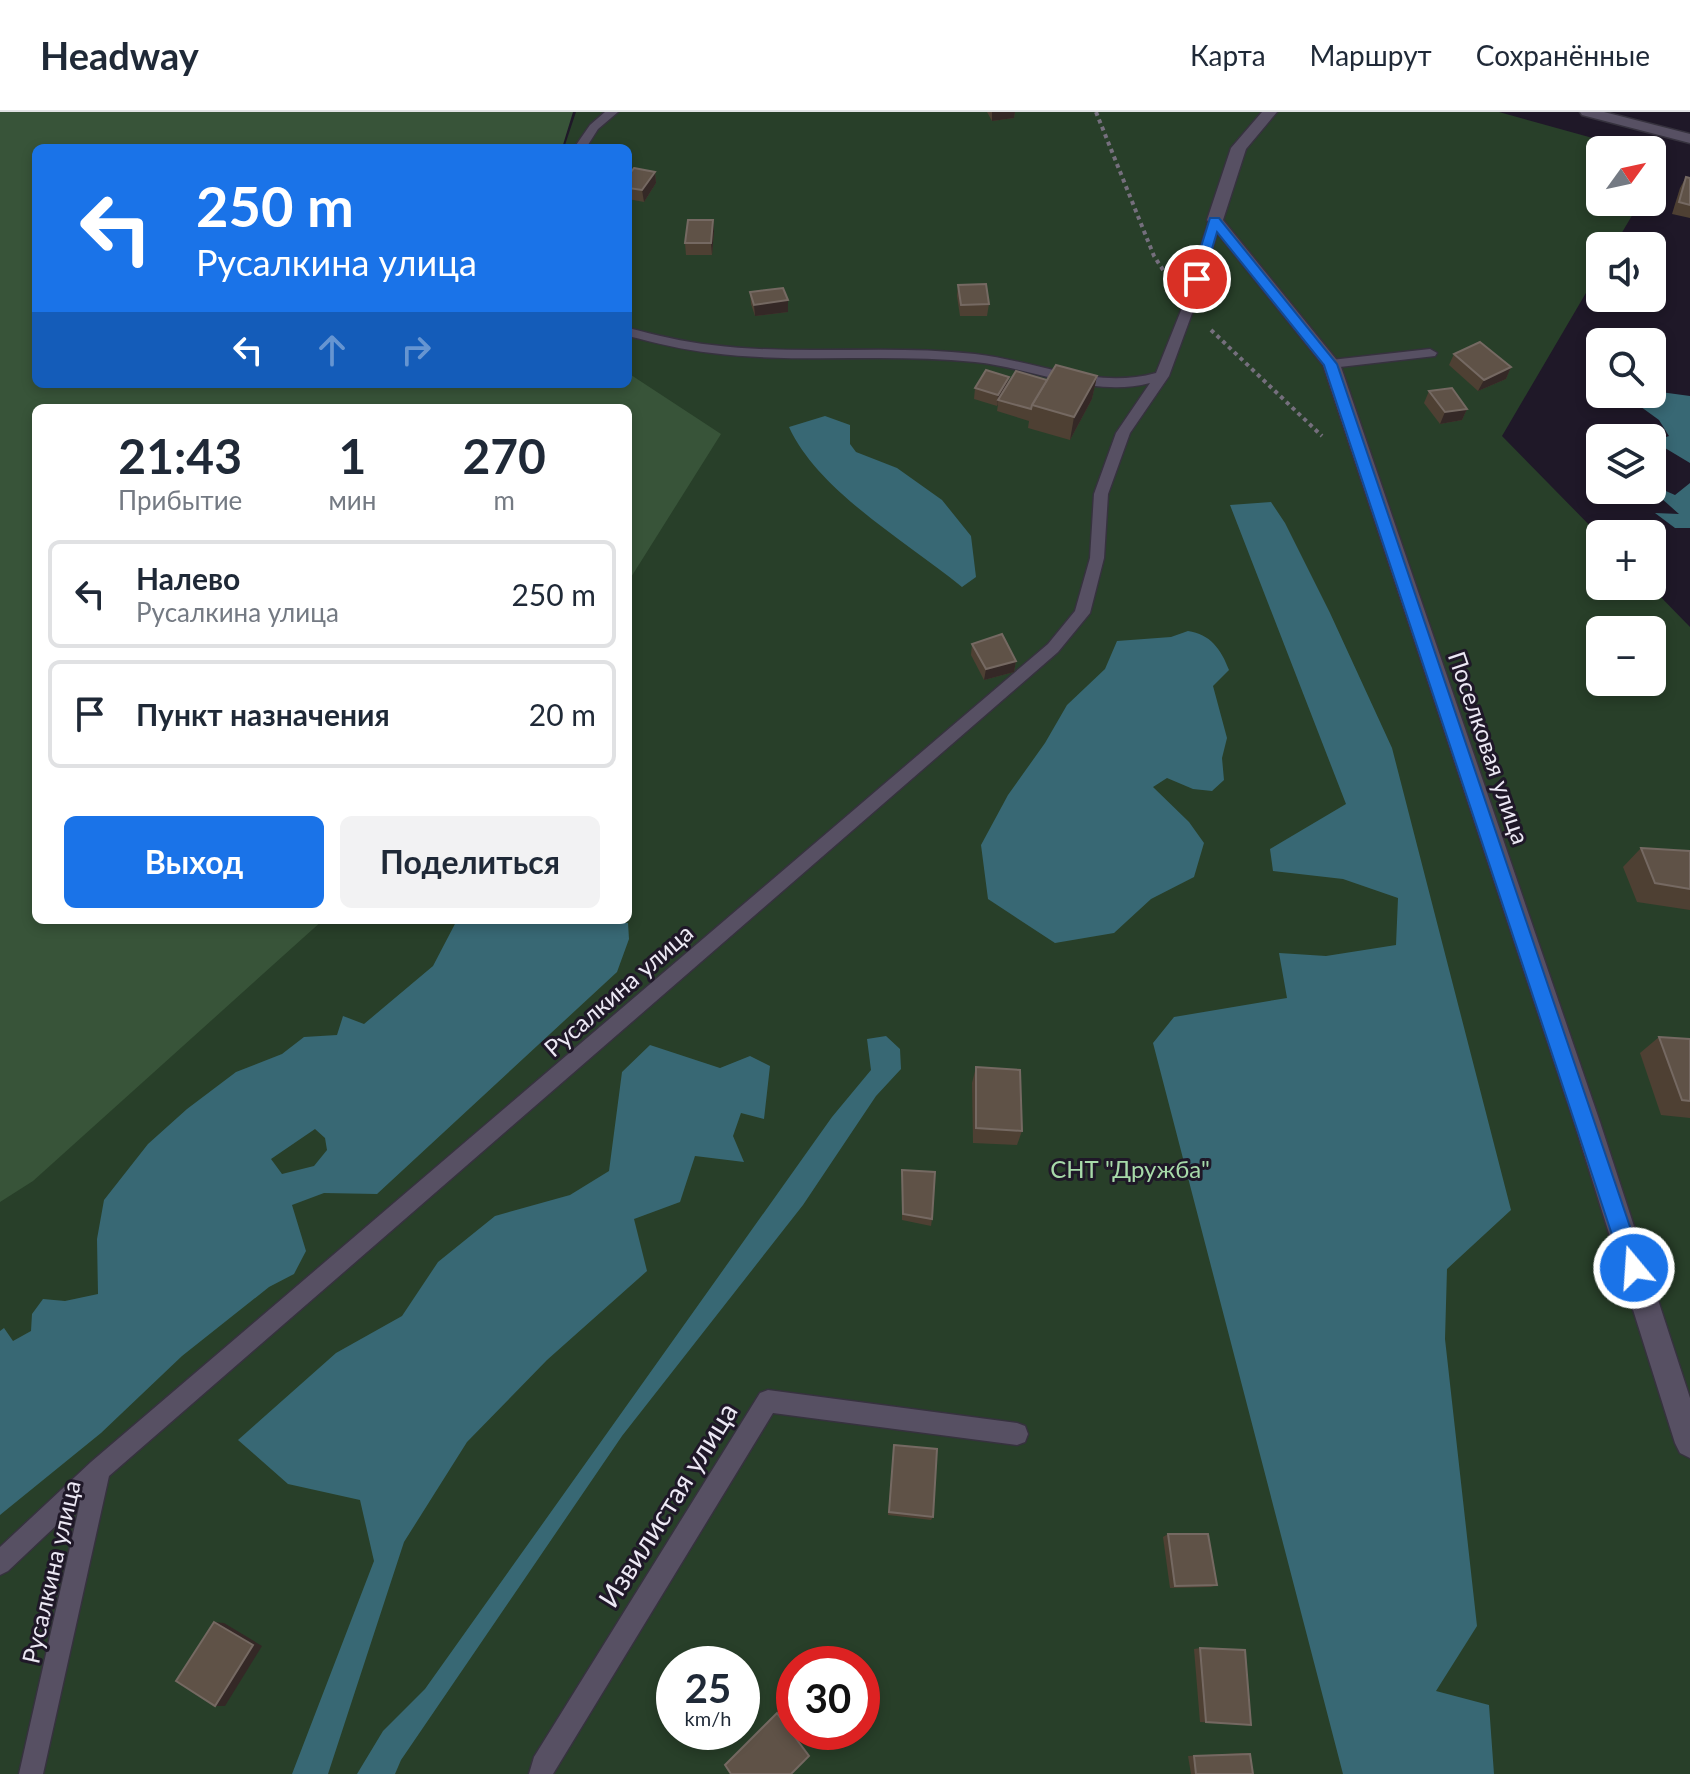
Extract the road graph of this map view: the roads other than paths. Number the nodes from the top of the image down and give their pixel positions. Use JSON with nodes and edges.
{"nodes":[{"id":1,"x":612,"y":112,"type":"edge"},
{"id":2,"x":1270,"y":112,"type":"edge"},
{"id":3,"x":1587,"y":112,"type":"edge"},
{"id":4,"x":1690,"y":139,"type":"edge"},
{"id":5,"x":583,"y":144,"type":"edge"},
{"id":6,"x":1215,"y":220,"type":"junction"},
{"id":7,"x":632,"y":333,"type":"edge"},
{"id":8,"x":1430,"y":353,"type":"dead end"},
{"id":9,"x":1331,"y":364,"type":"junction"},
{"id":10,"x":1162,"y":376,"type":"junction"},
{"id":11,"x":1017,"y":1434,"type":"dead end"},
{"id":12,"x":1690,"y":1443,"type":"edge"},
{"id":13,"x":99,"y":1470,"type":"junction"},
{"id":14,"x":0,"y":1563,"type":"edge"},
{"id":15,"x":31,"y":1774,"type":"edge"},
{"id":16,"x":541,"y":1774,"type":"edge"}],
"edges":[{"from":1,"to":5,"type":"lane"},
{"from":2,"to":6,"type":"street"},
{"from":3,"to":4,"type":"street"},
{"from":6,"to":9,"type":"street","name":"Поселковая улица"},
{"from":6,"to":10,"type":"lane","name":"Русалкина улица"},
{"from":7,"to":10,"type":"lane"},
{"from":8,"to":9,"type":"lane"},
{"from":9,"to":12,"type":"street","name":"Поселковая улица"},
{"from":10,"to":13,"type":"lane","name":"Русалкина улица"},
{"from":11,"to":16,"type":"lane","name":"Извилистая улица"},
{"from":13,"to":14,"type":"lane"},
{"from":13,"to":15,"type":"lane","name":"Русалкина улица"}]}
